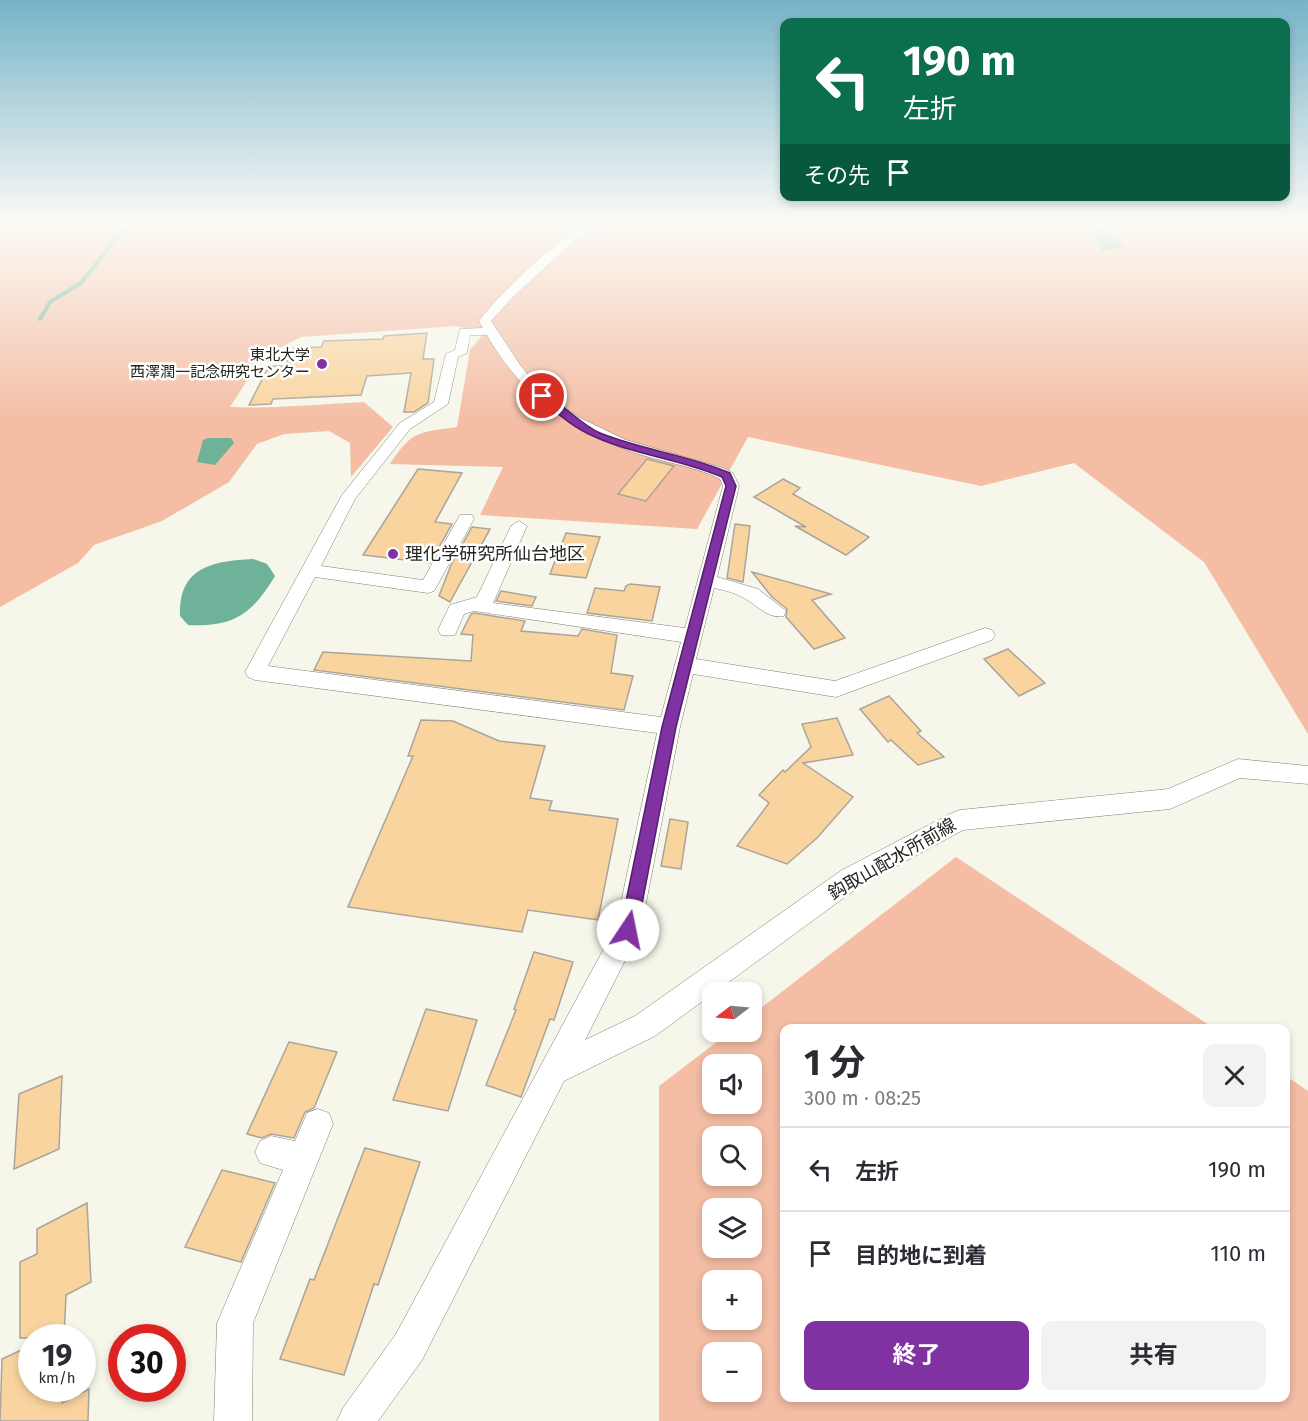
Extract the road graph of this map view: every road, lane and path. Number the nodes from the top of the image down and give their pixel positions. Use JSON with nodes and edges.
{"nodes":[{"id":1,"x":513,"y":288,"type":"edge"},
{"id":2,"x":490,"y":331,"type":"junction"},
{"id":3,"x":466,"y":519,"type":"dead end"},
{"id":4,"x":519,"y":526,"type":"dead end"},
{"id":5,"x":308,"y":570,"type":"junction"},
{"id":6,"x":705,"y":581,"type":"junction"},
{"id":7,"x":483,"y":602,"type":"junction"},
{"id":8,"x":777,"y":611,"type":"dead end"},
{"id":9,"x":448,"y":630,"type":"dead end"},
{"id":10,"x":985,"y":635,"type":"dead end"},
{"id":11,"x":691,"y":636,"type":"junction"},
{"id":12,"x":684,"y":664,"type":"junction"},
{"id":13,"x":669,"y":727,"type":"junction"},
{"id":14,"x":1308,"y":775,"type":"edge"},
{"id":15,"x":555,"y":1070,"type":"junction"},
{"id":16,"x":318,"y":1124,"type":"dead end"},
{"id":17,"x":271,"y":1152,"type":"dead end"},
{"id":18,"x":303,"y":1158,"type":"junction"},
{"id":19,"x":233,"y":1421,"type":"edge"},
{"id":20,"x":356,"y":1421,"type":"edge"}],
"edges":[{"from":1,"to":2,"type":"street"},
{"from":2,"to":5,"type":"street"},
{"from":2,"to":6,"type":"street"},
{"from":3,"to":5,"type":"street"},
{"from":4,"to":7,"type":"street"},
{"from":5,"to":13,"type":"street"},
{"from":6,"to":8,"type":"street"},
{"from":6,"to":11,"type":"street"},
{"from":7,"to":9,"type":"street"},
{"from":7,"to":11,"type":"street"},
{"from":10,"to":12,"type":"street"},
{"from":11,"to":12,"type":"street"},
{"from":12,"to":13,"type":"street"},
{"from":13,"to":15,"type":"street"},
{"from":14,"to":15,"type":"street","name":"鈎取山配水所前線"},
{"from":15,"to":20,"type":"street"},
{"from":16,"to":18,"type":"street"},
{"from":17,"to":18,"type":"street"},
{"from":18,"to":19,"type":"street"}]}
